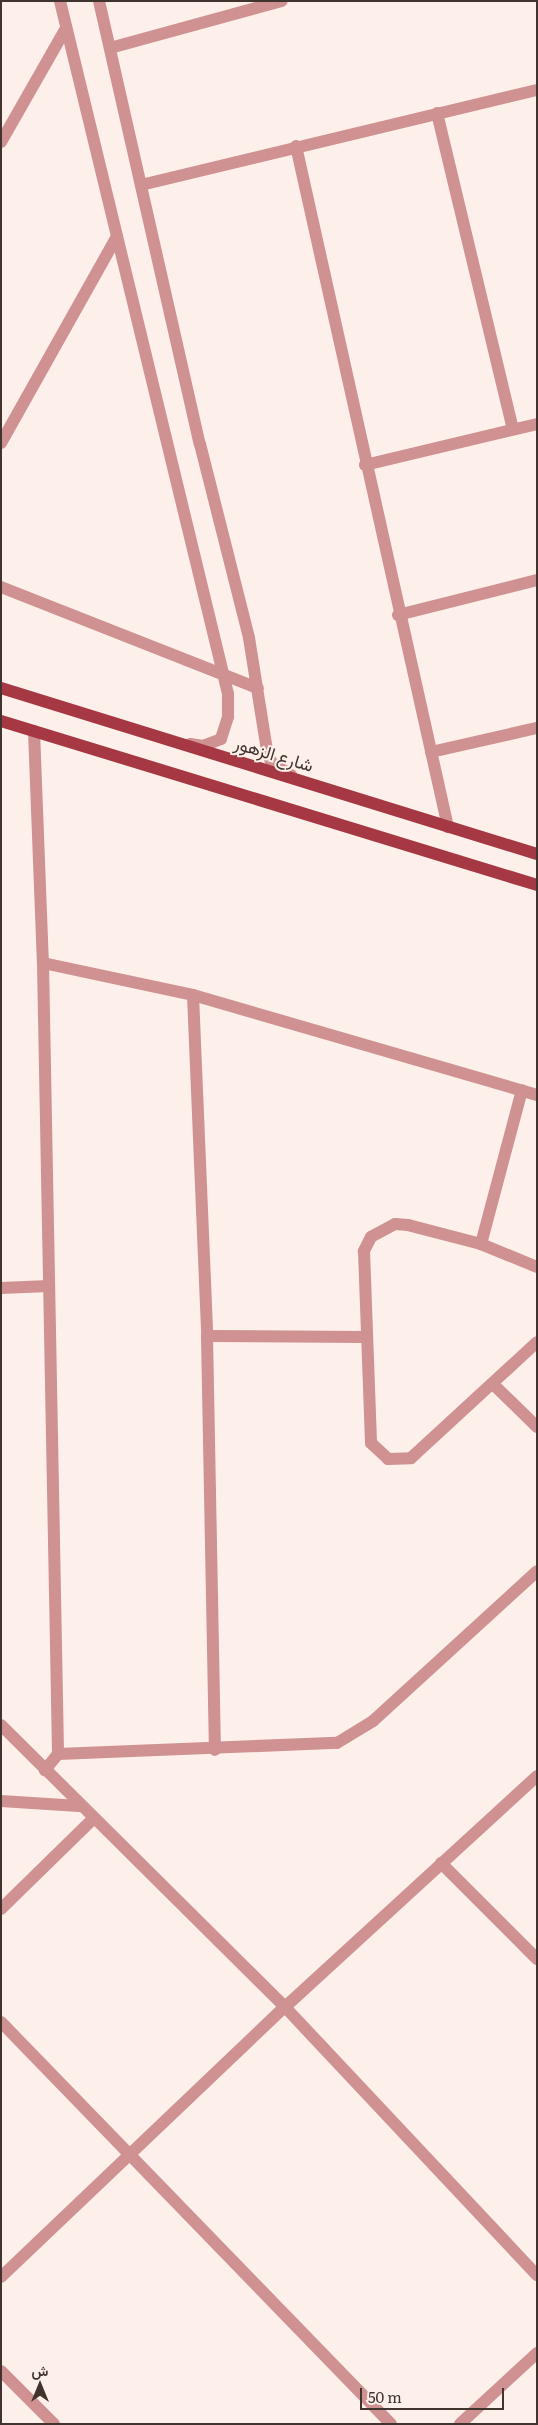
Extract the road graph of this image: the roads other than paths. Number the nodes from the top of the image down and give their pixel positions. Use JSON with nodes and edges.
{"nodes":[{"id":1,"x":60,"y":1,"type":"edge"},
{"id":2,"x":99,"y":1,"type":"edge"},
{"id":3,"x":282,"y":1,"type":"edge"},
{"id":4,"x":66,"y":28,"type":"junction"},
{"id":5,"x":110,"y":48,"type":"junction"},
{"id":6,"x":537,"y":90,"type":"edge"},
{"id":7,"x":438,"y":113,"type":"junction"},
{"id":8,"x":1,"y":142,"type":"edge"},
{"id":9,"x":296,"y":146,"type":"junction"},
{"id":10,"x":141,"y":185,"type":"junction"},
{"id":11,"x":117,"y":236,"type":"junction"},
{"id":12,"x":537,"y":424,"type":"edge"},
{"id":13,"x":513,"y":429,"type":"junction"},
{"id":14,"x":1,"y":442,"type":"edge"},
{"id":15,"x":365,"y":465,"type":"junction"},
{"id":16,"x":537,"y":580,"type":"edge"},
{"id":17,"x":1,"y":587,"type":"edge"},
{"id":18,"x":398,"y":615,"type":"junction"},
{"id":19,"x":223,"y":674,"type":"junction"},
{"id":20,"x":1,"y":688,"type":"edge"},
{"id":21,"x":258,"y":688,"type":"junction"},
{"id":22,"x":1,"y":721,"type":"edge"},
{"id":23,"x":537,"y":728,"type":"edge"},
{"id":24,"x":34,"y":731,"type":"junction"},
{"id":25,"x":181,"y":744,"type":"junction"},
{"id":26,"x":431,"y":752,"type":"junction"},
{"id":27,"x":300,"y":779,"type":"junction"},
{"id":28,"x":448,"y":827,"type":"junction"},
{"id":29,"x":537,"y":854,"type":"edge"},
{"id":30,"x":537,"y":885,"type":"edge"},
{"id":31,"x":43,"y":963,"type":"junction"},
{"id":32,"x":193,"y":995,"type":"junction"},
{"id":33,"x":522,"y":1090,"type":"junction"},
{"id":34,"x":537,"y":1095,"type":"edge"},
{"id":35,"x":481,"y":1244,"type":"junction"},
{"id":36,"x":537,"y":1267,"type":"edge"},
{"id":37,"x":49,"y":1286,"type":"junction"},
{"id":38,"x":1,"y":1288,"type":"edge"},
{"id":39,"x":207,"y":1336,"type":"junction"},
{"id":40,"x":365,"y":1337,"type":"junction"},
{"id":41,"x":537,"y":1342,"type":"edge"},
{"id":42,"x":494,"y":1385,"type":"junction"},
{"id":43,"x":537,"y":1427,"type":"edge"},
{"id":44,"x":537,"y":1571,"type":"edge"},
{"id":45,"x":1,"y":1726,"type":"edge"},
{"id":46,"x":216,"y":1750,"type":"junction"},
{"id":47,"x":58,"y":1754,"type":"junction"},
{"id":48,"x":45,"y":1770,"type":"junction"},
{"id":49,"x":537,"y":1776,"type":"edge"},
{"id":50,"x":1,"y":1801,"type":"edge"},
{"id":51,"x":79,"y":1806,"type":"junction"},
{"id":52,"x":92,"y":1820,"type":"junction"},
{"id":53,"x":442,"y":1863,"type":"junction"},
{"id":54,"x":1,"y":1909,"type":"edge"},
{"id":55,"x":537,"y":1959,"type":"edge"},
{"id":56,"x":285,"y":2008,"type":"junction"},
{"id":57,"x":1,"y":2022,"type":"edge"},
{"id":58,"x":131,"y":2154,"type":"junction"},
{"id":59,"x":537,"y":2275,"type":"edge"},
{"id":60,"x":1,"y":2278,"type":"edge"},
{"id":61,"x":537,"y":2354,"type":"edge"},
{"id":62,"x":1,"y":2371,"type":"edge"},
{"id":63,"x":54,"y":2424,"type":"edge"},
{"id":64,"x":391,"y":2424,"type":"edge"},
{"id":65,"x":460,"y":2424,"type":"edge"}],
"edges":[{"from":1,"to":4,"type":"street"},
{"from":2,"to":5,"type":"street"},
{"from":3,"to":5,"type":"street"},
{"from":4,"to":8,"type":"street"},
{"from":4,"to":11,"type":"street"},
{"from":5,"to":10,"type":"street"},
{"from":6,"to":7,"type":"street"},
{"from":7,"to":9,"type":"street"},
{"from":7,"to":13,"type":"street"},
{"from":9,"to":10,"type":"street"},
{"from":9,"to":15,"type":"street"},
{"from":10,"to":21,"type":"street"},
{"from":11,"to":14,"type":"street"},
{"from":11,"to":19,"type":"street"},
{"from":12,"to":13,"type":"street"},
{"from":13,"to":15,"type":"street"},
{"from":15,"to":18,"type":"street"},
{"from":16,"to":18,"type":"street"},
{"from":17,"to":19,"type":"street"},
{"from":18,"to":26,"type":"street"},
{"from":19,"to":21,"type":"street"},
{"from":19,"to":25,"type":"street"},
{"from":20,"to":25,"type":"main road","name":"شارع الزهور"},
{"from":21,"to":27,"type":"street"},
{"from":22,"to":24,"type":"main road"},
{"from":23,"to":26,"type":"street"},
{"from":24,"to":30,"type":"main road"},
{"from":24,"to":31,"type":"street"},
{"from":25,"to":27,"type":"main road","name":"شارع الزهور"},
{"from":26,"to":28,"type":"street"},
{"from":27,"to":28,"type":"main road","name":"شارع الزهور"},
{"from":28,"to":29,"type":"main road","name":"شارع الزهور"},
{"from":31,"to":32,"type":"street"},
{"from":31,"to":37,"type":"street"},
{"from":32,"to":33,"type":"street"},
{"from":32,"to":39,"type":"street"},
{"from":33,"to":34,"type":"street"},
{"from":33,"to":35,"type":"street"},
{"from":35,"to":36,"type":"street"},
{"from":35,"to":40,"type":"street"},
{"from":37,"to":38,"type":"street"},
{"from":37,"to":47,"type":"street"},
{"from":39,"to":40,"type":"street"},
{"from":39,"to":46,"type":"street"},
{"from":40,"to":42,"type":"street"},
{"from":41,"to":42,"type":"street"},
{"from":42,"to":43,"type":"street"},
{"from":44,"to":46,"type":"street"},
{"from":45,"to":48,"type":"street"},
{"from":46,"to":47,"type":"street"},
{"from":47,"to":48,"type":"street"},
{"from":48,"to":51,"type":"street"},
{"from":49,"to":53,"type":"street"},
{"from":50,"to":51,"type":"street"},
{"from":51,"to":52,"type":"street"},
{"from":52,"to":54,"type":"street"},
{"from":52,"to":56,"type":"street"},
{"from":53,"to":55,"type":"street"},
{"from":53,"to":56,"type":"street"},
{"from":56,"to":58,"type":"street"},
{"from":56,"to":59,"type":"street"},
{"from":57,"to":58,"type":"street"},
{"from":58,"to":60,"type":"street"},
{"from":58,"to":64,"type":"street"},
{"from":61,"to":65,"type":"street"},
{"from":62,"to":63,"type":"street"}]}
